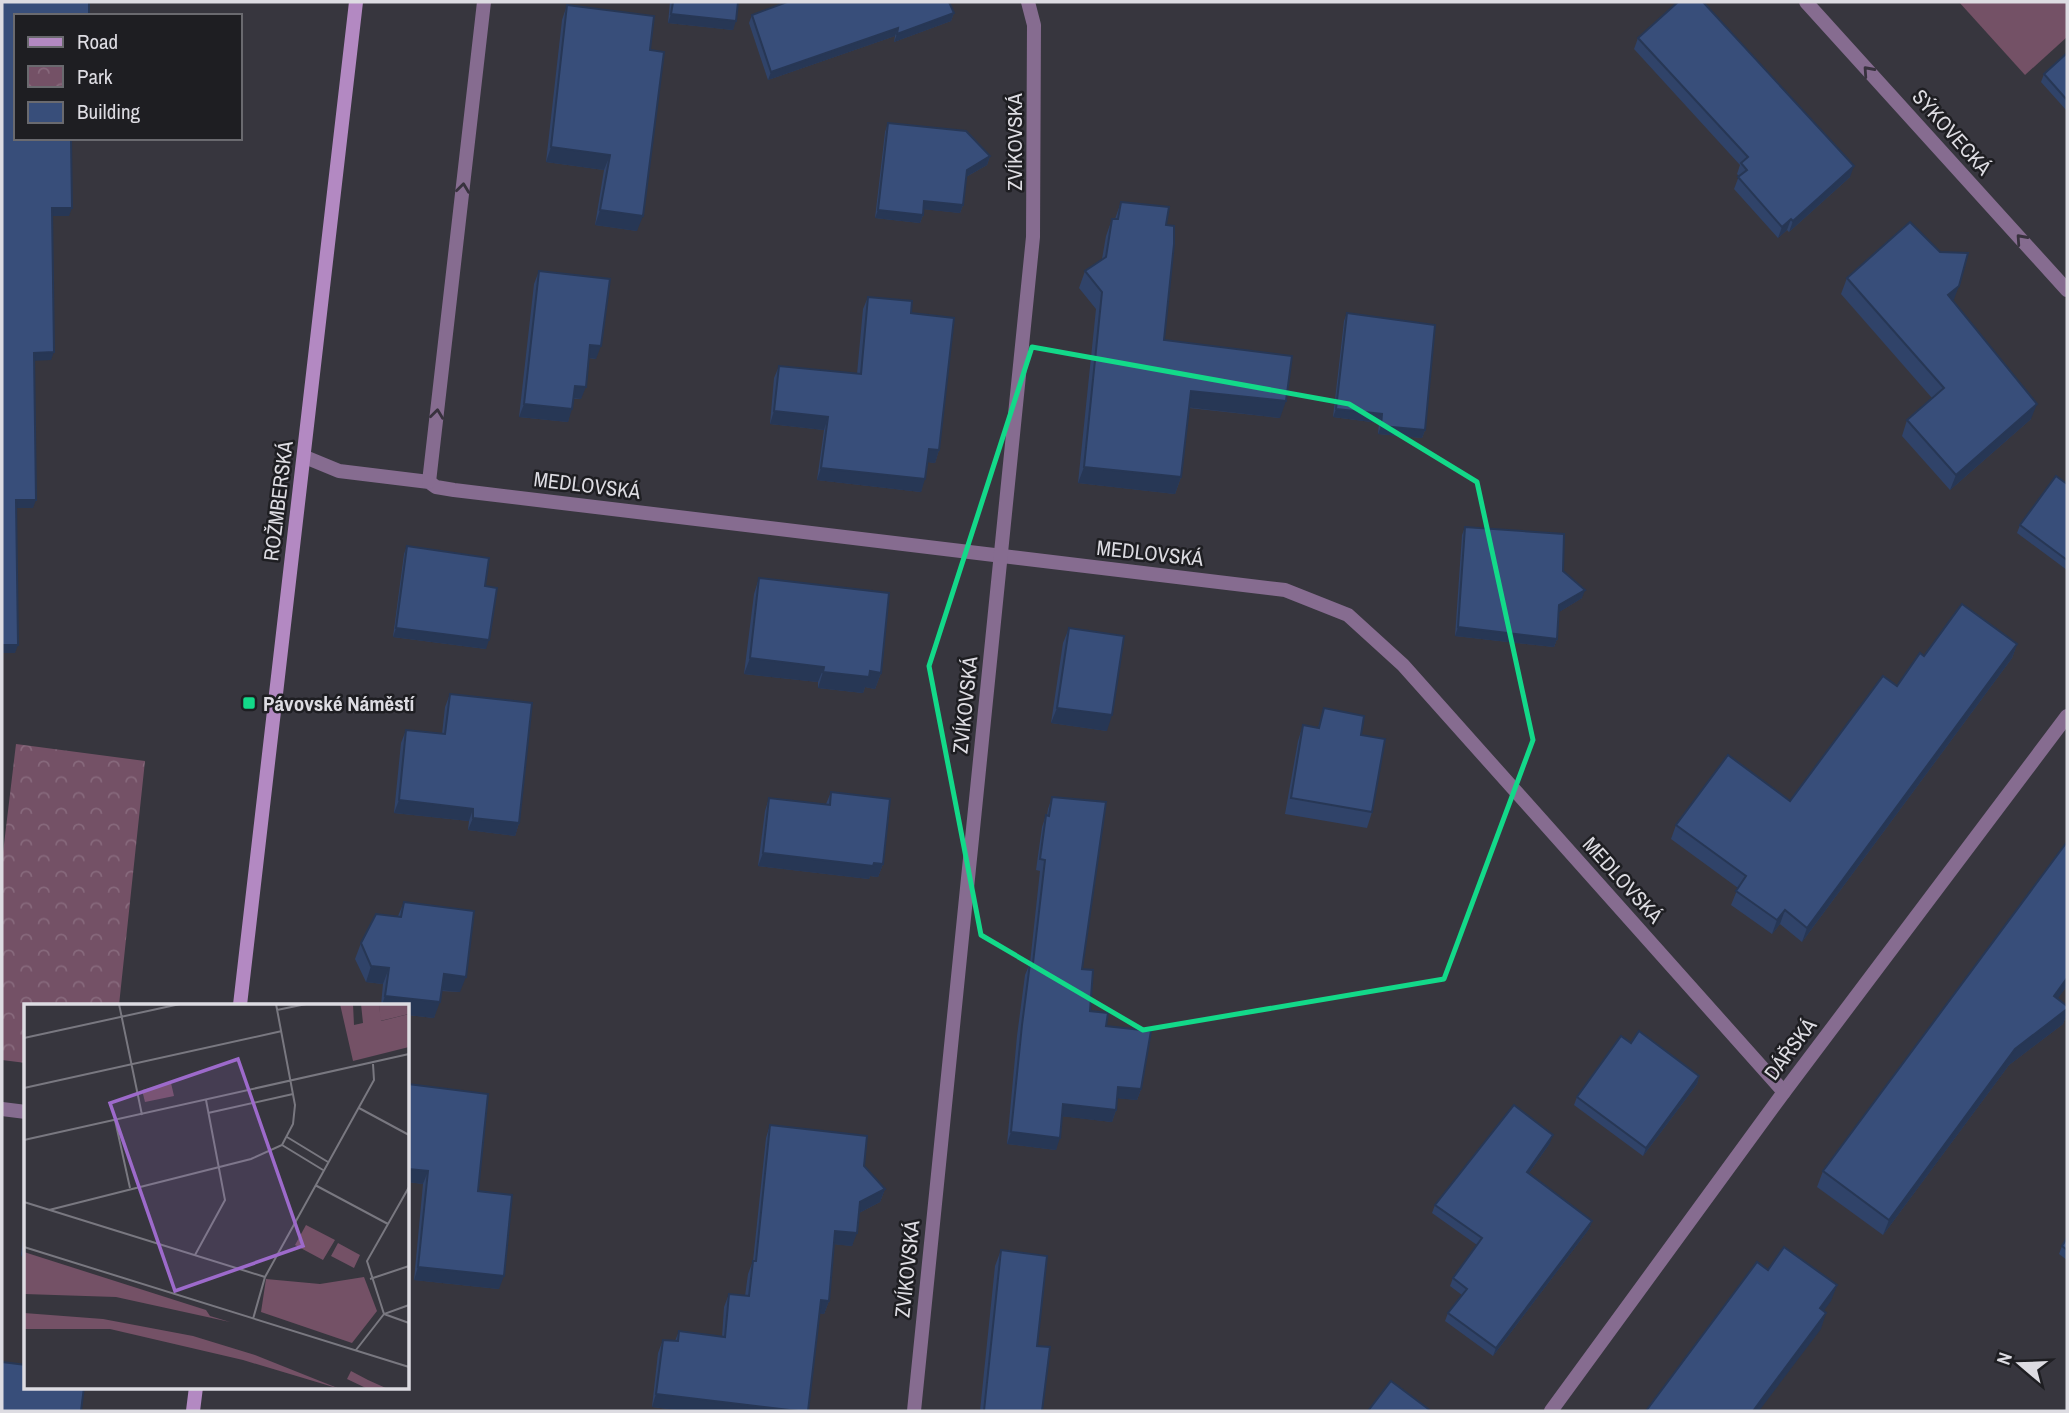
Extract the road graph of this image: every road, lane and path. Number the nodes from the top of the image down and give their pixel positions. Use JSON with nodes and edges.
{"nodes":[{"id":1,"x":356,"y":2,"type":"edge"},
{"id":2,"x":484,"y":2,"type":"edge"},
{"id":3,"x":1028,"y":2,"type":"edge"},
{"id":4,"x":1806,"y":2,"type":"edge"},
{"id":5,"x":2067,"y":290,"type":"edge"},
{"id":6,"x":304,"y":457,"type":"junction"},
{"id":7,"x":429,"y":482,"type":"junction"},
{"id":8,"x":1001,"y":558,"type":"junction"},
{"id":9,"x":2067,"y":716,"type":"edge"},
{"id":10,"x":240,"y":1004,"type":"edge"},
{"id":11,"x":1784,"y":1091,"type":"junction"},
{"id":12,"x":2,"y":1109,"type":"edge"},
{"id":13,"x":24,"y":1112,"type":"edge"},
{"id":14,"x":196,"y":1388,"type":"edge"},
{"id":15,"x":193,"y":1411,"type":"edge"},
{"id":16,"x":914,"y":1411,"type":"edge"},
{"id":17,"x":1551,"y":1411,"type":"edge"}],
"edges":[{"from":1,"to":6,"type":"street","name":"ROŽMBERSKÁ"},
{"from":7,"to":2,"type":"street","one_way":true},
{"from":3,"to":8,"type":"street","name":"ZVÍKOVSKÁ"},
{"from":5,"to":4,"type":"street","name":"SÝKOVECKÁ","one_way":true},
{"from":6,"to":7,"type":"street","name":"MEDLOVSKÁ"},
{"from":6,"to":10,"type":"street","name":"ROŽMBERSKÁ"},
{"from":7,"to":8,"type":"street","name":"MEDLOVSKÁ"},
{"from":8,"to":11,"type":"street","name":"MEDLOVSKÁ"},
{"from":8,"to":16,"type":"street","name":"ZVÍKOVSKÁ"},
{"from":9,"to":11,"type":"street","name":"DÁŘSKÁ"},
{"from":11,"to":17,"type":"street","name":"DÁŘSKÁ"},
{"from":12,"to":13,"type":"street"},
{"from":14,"to":15,"type":"street"}]}
